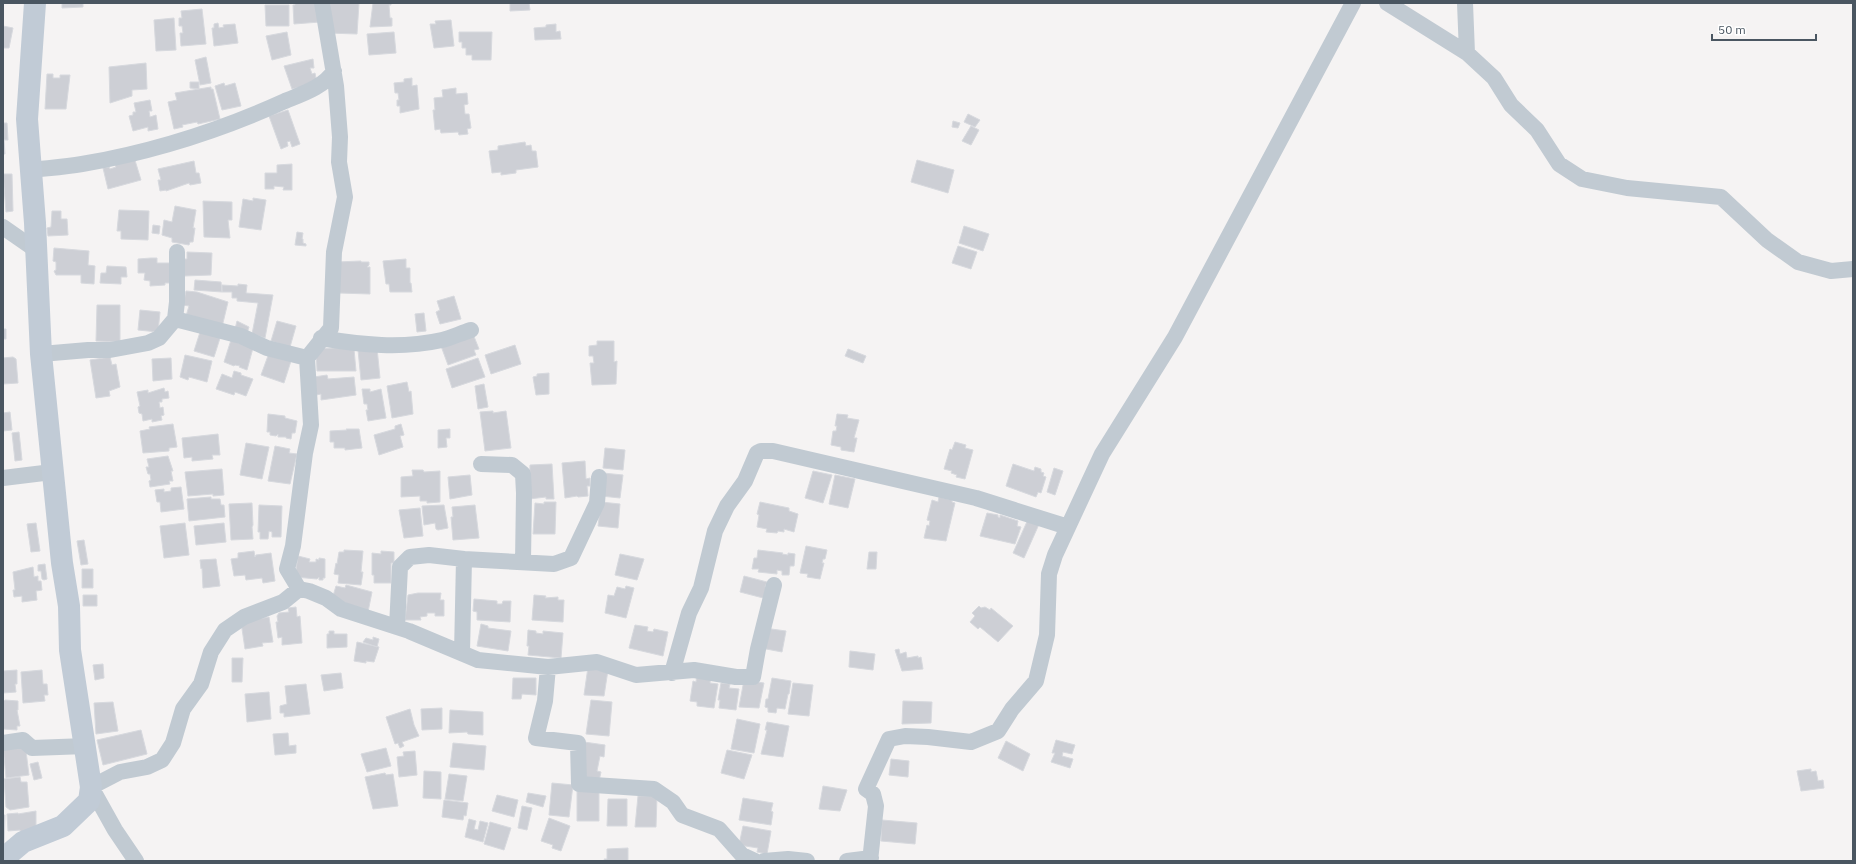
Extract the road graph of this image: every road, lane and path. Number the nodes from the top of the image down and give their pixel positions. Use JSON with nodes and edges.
{"nodes":[{"id":1,"x":35,"y":3,"type":"edge"},
{"id":2,"x":322,"y":3,"type":"edge"},
{"id":3,"x":1353,"y":3,"type":"edge"},
{"id":4,"x":1387,"y":3,"type":"edge"},
{"id":5,"x":1465,"y":3,"type":"edge"},
{"id":6,"x":1467,"y":53,"type":"junction"},
{"id":7,"x":334,"y":71,"type":"junction"},
{"id":8,"x":30,"y":170,"type":"junction"},
{"id":9,"x":3,"y":227,"type":"edge"},
{"id":10,"x":36,"y":250,"type":"junction"},
{"id":11,"x":177,"y":252,"type":"dead end"},
{"id":12,"x":1853,"y":269,"type":"edge"},
{"id":13,"x":175,"y":319,"type":"junction"},
{"id":14,"x":471,"y":330,"type":"dead end"},
{"id":15,"x":322,"y":338,"type":"junction"},
{"id":16,"x":41,"y":354,"type":"junction"},
{"id":17,"x":307,"y":358,"type":"junction"},
{"id":18,"x":482,"y":464,"type":"dead end"},
{"id":19,"x":52,"y":472,"type":"junction"},
{"id":20,"x":599,"y":477,"type":"dead end"},
{"id":21,"x":3,"y":478,"type":"edge"},
{"id":22,"x":1068,"y":527,"type":"junction"},
{"id":23,"x":464,"y":559,"type":"junction"},
{"id":24,"x":523,"y":562,"type":"junction"},
{"id":25,"x":774,"y":585,"type":"dead end"},
{"id":26,"x":299,"y":589,"type":"junction"},
{"id":27,"x":397,"y":627,"type":"junction"},
{"id":28,"x":462,"y":653,"type":"junction"},
{"id":29,"x":548,"y":667,"type":"junction"},
{"id":30,"x":672,"y":673,"type":"junction"},
{"id":31,"x":3,"y":743,"type":"edge"},
{"id":32,"x":86,"y":746,"type":"junction"},
{"id":33,"x":91,"y":787,"type":"junction"},
{"id":34,"x":3,"y":859,"type":"edge"},
{"id":35,"x":870,"y":860,"type":"edge"},
{"id":36,"x":136,"y":861,"type":"edge"},
{"id":37,"x":755,"y":861,"type":"edge"},
{"id":38,"x":764,"y":861,"type":"edge"},
{"id":39,"x":773,"y":861,"type":"edge"},
{"id":40,"x":807,"y":861,"type":"edge"},
{"id":41,"x":846,"y":861,"type":"edge"}],
"edges":[{"from":1,"to":8,"type":"street"},
{"from":2,"to":7,"type":"street"},
{"from":3,"to":22,"type":"street"},
{"from":4,"to":6,"type":"street"},
{"from":5,"to":6,"type":"street"},
{"from":6,"to":12,"type":"street"},
{"from":7,"to":8,"type":"street"},
{"from":7,"to":15,"type":"street"},
{"from":8,"to":10,"type":"street"},
{"from":9,"to":10,"type":"street"},
{"from":10,"to":16,"type":"street"},
{"from":11,"to":13,"type":"street"},
{"from":13,"to":16,"type":"street"},
{"from":13,"to":17,"type":"street"},
{"from":14,"to":15,"type":"street"},
{"from":15,"to":17,"type":"street"},
{"from":16,"to":19,"type":"street"},
{"from":17,"to":26,"type":"street"},
{"from":18,"to":24,"type":"street"},
{"from":19,"to":21,"type":"street"},
{"from":19,"to":32,"type":"street"},
{"from":20,"to":24,"type":"street"},
{"from":22,"to":30,"type":"street"},
{"from":22,"to":35,"type":"street"},
{"from":23,"to":24,"type":"street"},
{"from":23,"to":27,"type":"street"},
{"from":23,"to":28,"type":"street"},
{"from":25,"to":30,"type":"street"},
{"from":26,"to":27,"type":"street"},
{"from":26,"to":33,"type":"street"},
{"from":27,"to":28,"type":"street"},
{"from":28,"to":29,"type":"street"},
{"from":29,"to":30,"type":"street"},
{"from":29,"to":37,"type":"street"},
{"from":31,"to":32,"type":"street"},
{"from":32,"to":33,"type":"street"},
{"from":33,"to":34,"type":"street"},
{"from":33,"to":36,"type":"street"},
{"from":35,"to":41,"type":"street"},
{"from":38,"to":39,"type":"street"},
{"from":39,"to":40,"type":"street"}]}
